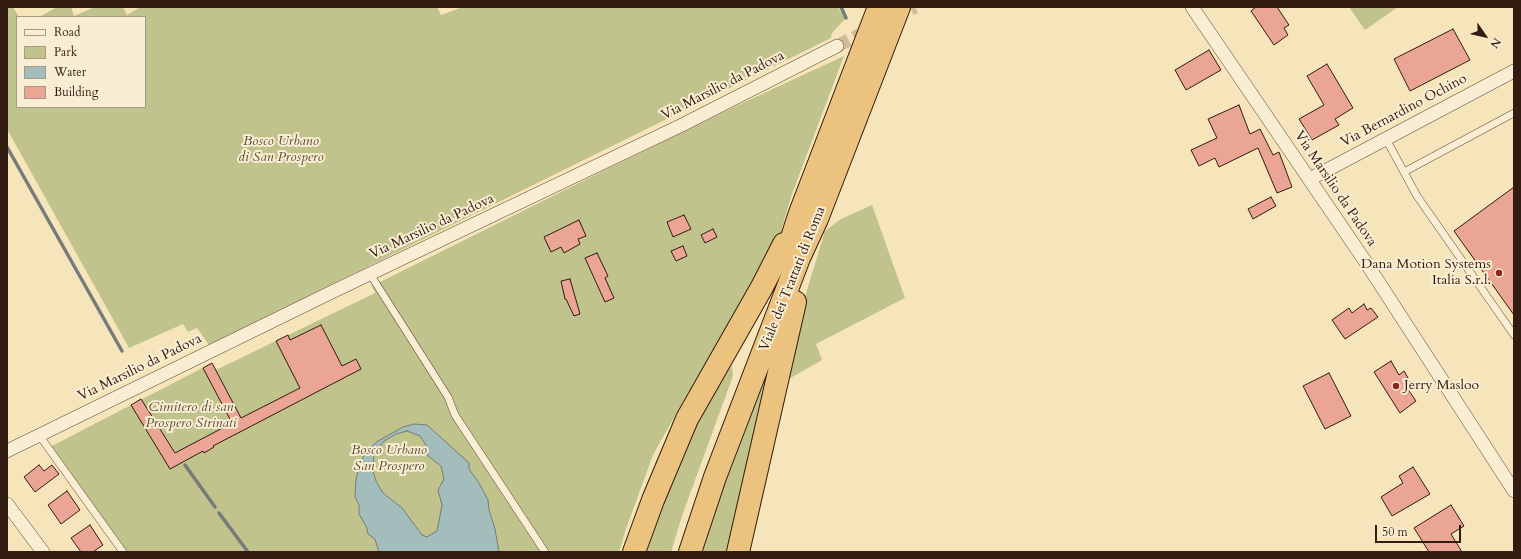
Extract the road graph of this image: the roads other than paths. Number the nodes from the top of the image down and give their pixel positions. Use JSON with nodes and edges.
{"nodes":[{"id":1,"x":879,"y":7,"type":"tunnel mouth"},
{"id":2,"x":899,"y":7,"type":"tunnel mouth"},
{"id":3,"x":1192,"y":7,"type":"edge"},
{"id":4,"x":837,"y":46,"type":"tunnel mouth"},
{"id":5,"x":1514,"y":70,"type":"edge"},
{"id":6,"x":1514,"y":112,"type":"edge"},
{"id":7,"x":1386,"y":139,"type":"junction"},
{"id":8,"x":1404,"y":172,"type":"junction"},
{"id":9,"x":1310,"y":180,"type":"junction"},
{"id":10,"x":809,"y":216,"type":"junction"},
{"id":11,"x":370,"y":274,"type":"junction"},
{"id":12,"x":1514,"y":335,"type":"edge"},
{"id":13,"x":40,"y":435,"type":"junction"},
{"id":14,"x":7,"y":451,"type":"edge"},
{"id":15,"x":1514,"y":491,"type":"edge"},
{"id":16,"x":7,"y":504,"type":"edge"},
{"id":17,"x":43,"y":552,"type":"edge"},
{"id":18,"x":123,"y":552,"type":"edge"},
{"id":19,"x":545,"y":552,"type":"edge"},
{"id":20,"x":634,"y":552,"type":"edge"},
{"id":21,"x":676,"y":552,"type":"edge"},
{"id":22,"x":690,"y":552,"type":"edge"},
{"id":23,"x":738,"y":552,"type":"edge"}],
"edges":[{"from":1,"to":10,"type":"highway","name":"Viale dei Trattati di Roma"},
{"from":2,"to":10,"type":"highway","name":"Viale dei Trattati di Roma"},
{"from":3,"to":9,"type":"street","name":"Via Marsilio da Padova"},
{"from":4,"to":11,"type":"street","name":"Via Marsilio da Padova"},
{"from":5,"to":7,"type":"street","name":"Via Bernardino Ochino"},
{"from":6,"to":8,"type":"lane"},
{"from":7,"to":8,"type":"lane"},
{"from":7,"to":9,"type":"street","name":"Via Bernardino Ochino"},
{"from":8,"to":12,"type":"lane"},
{"from":9,"to":15,"type":"street","name":"Via Marsilio da Padova"},
{"from":10,"to":20,"type":"highway"},
{"from":10,"to":21,"type":"highway","name":"Viale dei Trattati di Roma"},
{"from":10,"to":22,"type":"highway","name":"Viale dei Trattati di Roma"},
{"from":10,"to":23,"type":"highway"},
{"from":11,"to":13,"type":"street","name":"Via Marsilio da Padova"},
{"from":11,"to":19,"type":"lane"},
{"from":13,"to":14,"type":"street","name":"Via Marsilio da Padova"},
{"from":13,"to":18,"type":"lane"},
{"from":16,"to":17,"type":"street"}]}
